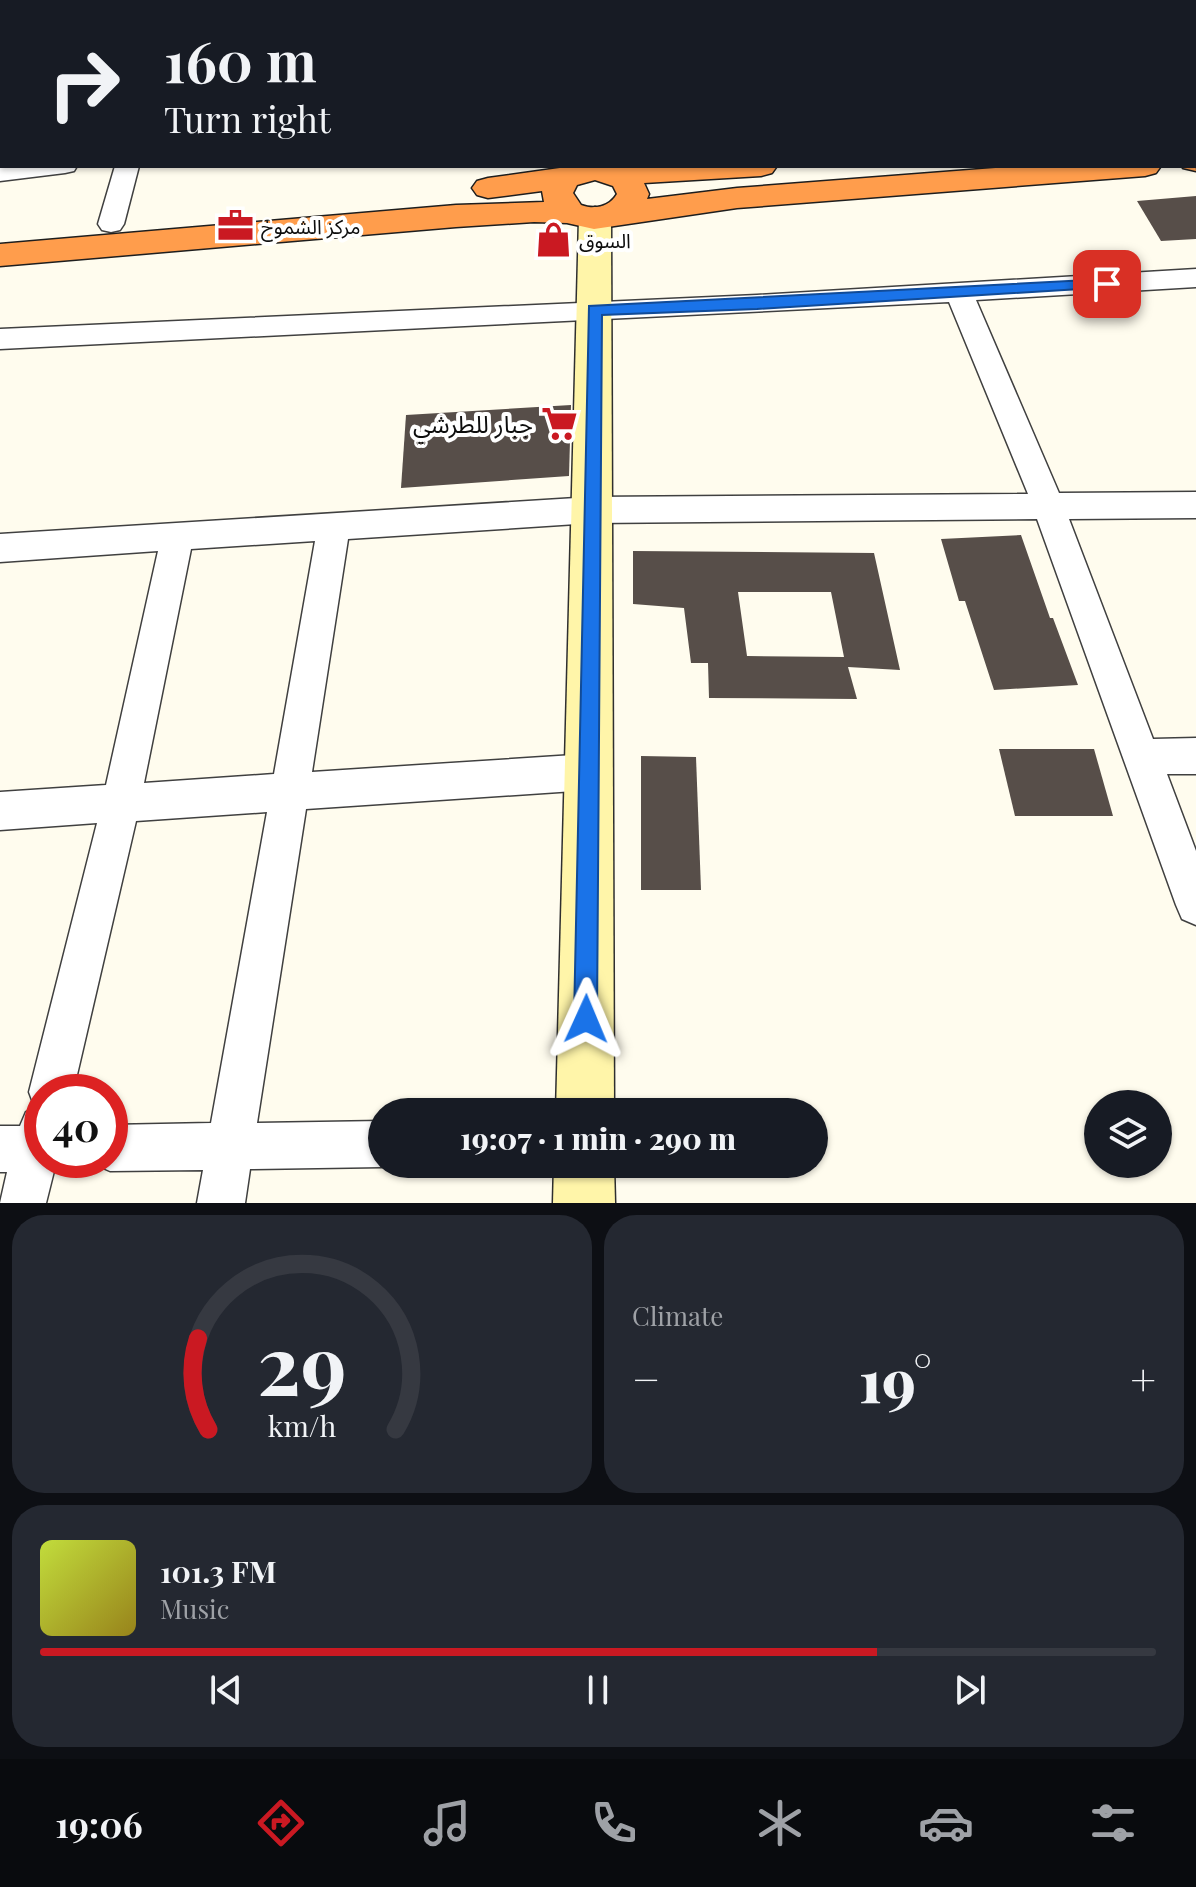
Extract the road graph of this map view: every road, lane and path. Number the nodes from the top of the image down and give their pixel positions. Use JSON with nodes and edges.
{"nodes":[{"id":1,"x":46,"y":168,"type":"edge"},
{"id":2,"x":126,"y":168,"type":"edge"},
{"id":3,"x":734,"y":168,"type":"edge"},
{"id":4,"x":1120,"y":168,"type":"edge"},
{"id":5,"x":608,"y":172,"type":"junction"},
{"id":6,"x":0,"y":173,"type":"edge"},
{"id":7,"x":569,"y":173,"type":"edge"},
{"id":8,"x":595,"y":215,"type":"junction"},
{"id":9,"x":111,"y":224,"type":"junction"},
{"id":10,"x":0,"y":233,"type":"edge"},
{"id":11,"x":0,"y":255,"type":"edge"},
{"id":12,"x":1196,"y":278,"type":"edge"},
{"id":13,"x":959,"y":292,"type":"junction"},
{"id":14,"x":594,"y":310,"type":"junction"},
{"id":15,"x":0,"y":339,"type":"edge"},
{"id":16,"x":1196,"y":505,"type":"edge"},
{"id":17,"x":1049,"y":507,"type":"junction"},
{"id":18,"x":592,"y":510,"type":"junction"},
{"id":19,"x":334,"y":526,"type":"junction"},
{"id":20,"x":177,"y":537,"type":"junction"},
{"id":21,"x":0,"y":548,"type":"edge"},
{"id":22,"x":1196,"y":756,"type":"edge"},
{"id":23,"x":1141,"y":757,"type":"junction"},
{"id":24,"x":589,"y":772,"type":"junction"},
{"id":25,"x":292,"y":792,"type":"junction"},
{"id":26,"x":121,"y":804,"type":"junction"},
{"id":27,"x":0,"y":811,"type":"edge"},
{"id":28,"x":1196,"y":905,"type":"edge"},
{"id":29,"x":55,"y":1074,"type":"edge"},
{"id":30,"x":585,"y":1098,"type":"edge"},
{"id":31,"x":368,"y":1144,"type":"edge"},
{"id":32,"x":229,"y":1146,"type":"junction"},
{"id":33,"x":128,"y":1148,"type":"edge"},
{"id":34,"x":25,"y":1178,"type":"edge"},
{"id":35,"x":584,"y":1178,"type":"edge"},
{"id":36,"x":22,"y":1203,"type":"edge"},
{"id":37,"x":221,"y":1203,"type":"edge"},
{"id":38,"x":584,"y":1203,"type":"edge"}],
"edges":[{"from":1,"to":6,"type":"street"},
{"from":2,"to":9,"type":"street"},
{"from":3,"to":5,"type":"highway"},
{"from":4,"to":8,"type":"highway"},
{"from":5,"to":7,"type":"highway"},
{"from":5,"to":8,"type":"highway"},
{"from":7,"to":8,"type":"highway"},
{"from":7,"to":9,"type":"highway"},
{"from":8,"to":11,"type":"highway"},
{"from":8,"to":14,"type":"street"},
{"from":9,"to":10,"type":"highway"},
{"from":12,"to":13,"type":"street"},
{"from":13,"to":14,"type":"street"},
{"from":13,"to":17,"type":"street"},
{"from":14,"to":15,"type":"street"},
{"from":14,"to":18,"type":"street"},
{"from":16,"to":17,"type":"street"},
{"from":17,"to":18,"type":"street"},
{"from":17,"to":23,"type":"street"},
{"from":18,"to":19,"type":"street"},
{"from":18,"to":24,"type":"street"},
{"from":19,"to":20,"type":"street"},
{"from":19,"to":25,"type":"street"},
{"from":20,"to":21,"type":"street"},
{"from":20,"to":26,"type":"street"},
{"from":22,"to":23,"type":"street"},
{"from":23,"to":28,"type":"street"},
{"from":24,"to":25,"type":"street"},
{"from":24,"to":30,"type":"street"},
{"from":25,"to":26,"type":"street"},
{"from":25,"to":32,"type":"street"},
{"from":26,"to":27,"type":"street"},
{"from":26,"to":29,"type":"street"},
{"from":31,"to":32,"type":"street"},
{"from":32,"to":33,"type":"street"},
{"from":32,"to":37,"type":"street"},
{"from":34,"to":36,"type":"street"},
{"from":35,"to":38,"type":"street"}]}
